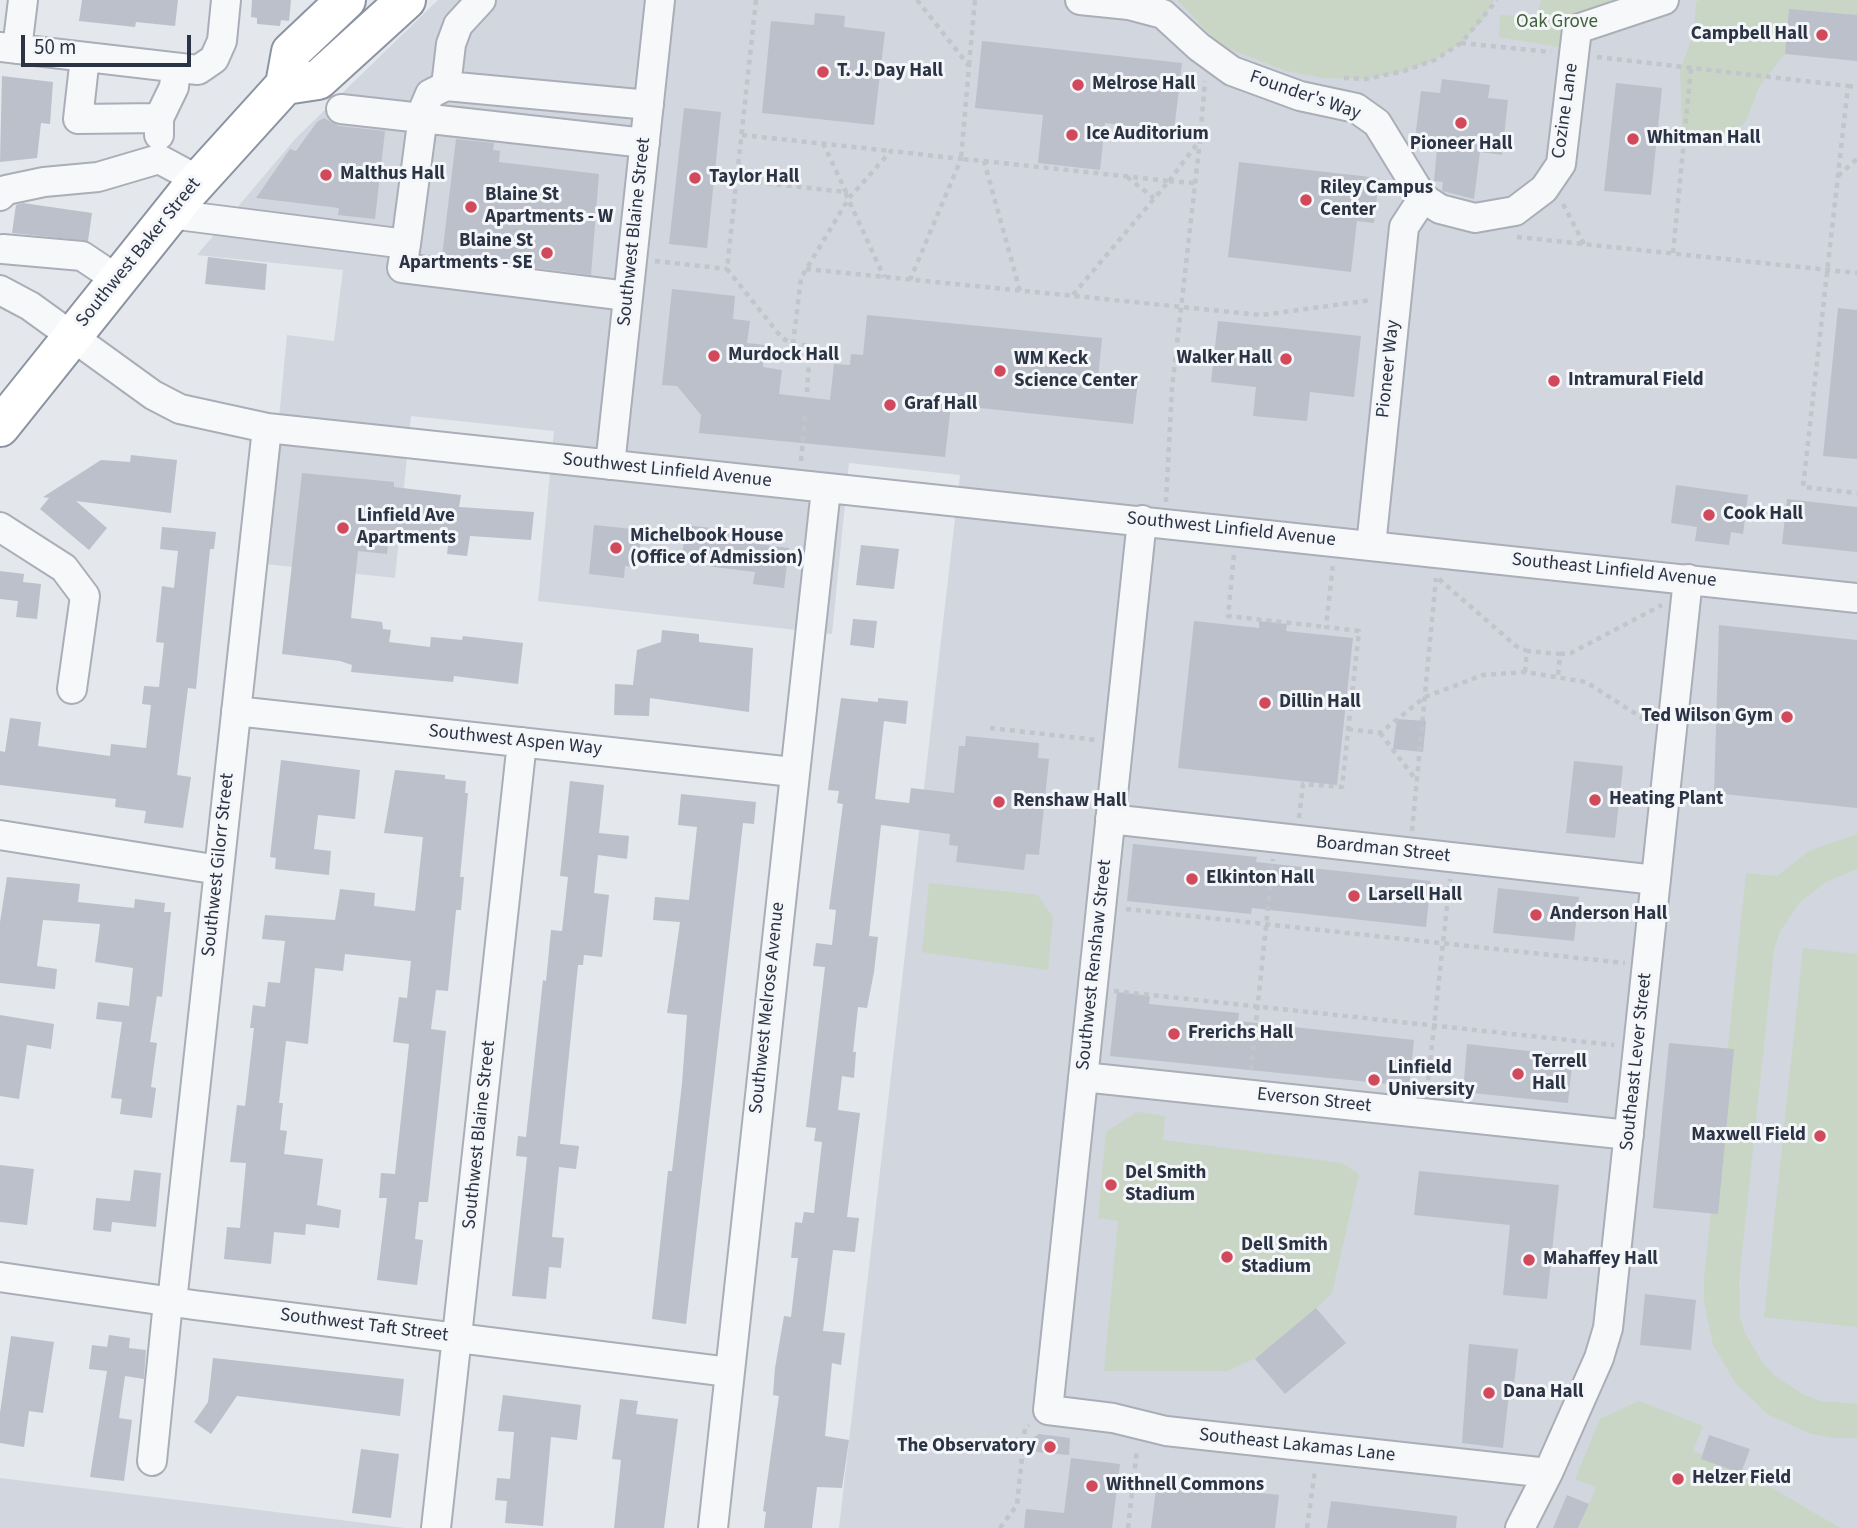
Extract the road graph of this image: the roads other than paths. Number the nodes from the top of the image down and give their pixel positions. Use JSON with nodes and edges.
{"nodes":[{"id":1,"x":23,"y":0,"type":"edge"},
{"id":2,"x":226,"y":0,"type":"edge"},
{"id":3,"x":346,"y":0,"type":"edge"},
{"id":4,"x":405,"y":0,"type":"edge"},
{"id":5,"x":481,"y":0,"type":"edge"},
{"id":6,"x":660,"y":0,"type":"edge"},
{"id":7,"x":1080,"y":0,"type":"edge"},
{"id":8,"x":1664,"y":0,"type":"edge"},
{"id":9,"x":8,"y":48,"type":"edge"},
{"id":10,"x":85,"y":57,"type":"junction"},
{"id":11,"x":176,"y":68,"type":"junction"},
{"id":12,"x":285,"y":85,"type":"junction"},
{"id":13,"x":446,"y":86,"type":"junction"},
{"id":14,"x":649,"y":105,"type":"junction"},
{"id":15,"x":341,"y":109,"type":"dead end"},
{"id":16,"x":159,"y":118,"type":"junction"},
{"id":17,"x":424,"y":121,"type":"junction"},
{"id":18,"x":645,"y":143,"type":"junction"},
{"id":19,"x":159,"y":159,"type":"junction"},
{"id":20,"x":198,"y":180,"type":"junction"},
{"id":21,"x":0,"y":196,"type":"edge"},
{"id":22,"x":1423,"y":198,"type":"junction"},
{"id":23,"x":170,"y":214,"type":"junction"},
{"id":24,"x":405,"y":244,"type":"junction"},
{"id":25,"x":1,"y":246,"type":"edge"},
{"id":26,"x":118,"y":280,"type":"junction"},
{"id":27,"x":0,"y":290,"type":"edge"},
{"id":28,"x":628,"y":296,"type":"junction"},
{"id":29,"x":71,"y":337,"type":"junction"},
{"id":30,"x":0,"y":427,"type":"edge"},
{"id":31,"x":267,"y":428,"type":"junction"},
{"id":32,"x":610,"y":465,"type":"junction"},
{"id":33,"x":825,"y":489,"type":"junction"},
{"id":34,"x":1154,"y":522,"type":"junction"},
{"id":35,"x":0,"y":527,"type":"edge"},
{"id":36,"x":1371,"y":546,"type":"junction"},
{"id":37,"x":1686,"y":593,"type":"junction"},
{"id":38,"x":1857,"y":598,"type":"edge"},
{"id":39,"x":72,"y":689,"type":"dead end"},
{"id":40,"x":236,"y":711,"type":"junction"},
{"id":41,"x":523,"y":742,"type":"junction"},
{"id":42,"x":793,"y":772,"type":"junction"},
{"id":43,"x":1110,"y":819,"type":"junction"},
{"id":44,"x":0,"y":835,"type":"edge"},
{"id":45,"x":219,"y":870,"type":"junction"},
{"id":46,"x":1656,"y":880,"type":"junction"},
{"id":47,"x":1083,"y":1077,"type":"junction"},
{"id":48,"x":1629,"y":1135,"type":"junction"},
{"id":49,"x":0,"y":1278,"type":"edge"},
{"id":50,"x":170,"y":1302,"type":"junction"},
{"id":51,"x":458,"y":1338,"type":"junction"},
{"id":52,"x":729,"y":1371,"type":"junction"},
{"id":53,"x":1048,"y":1410,"type":"joint"},
{"id":54,"x":152,"y":1461,"type":"dead end"},
{"id":55,"x":1548,"y":1474,"type":"junction"},
{"id":56,"x":436,"y":1528,"type":"edge"},
{"id":57,"x":713,"y":1528,"type":"edge"},
{"id":58,"x":1520,"y":1528,"type":"edge"}],
"edges":[{"from":1,"to":9,"type":"street"},
{"from":2,"to":11,"type":"street"},
{"from":3,"to":12,"type":"highway"},
{"from":4,"to":12,"type":"highway"},
{"from":5,"to":13,"type":"street"},
{"from":6,"to":14,"type":"street","name":"Southwest Blaine Street"},
{"from":7,"to":22,"type":"street","name":"Founder's Way"},
{"from":8,"to":22,"type":"street","name":"Cozine Lane"},
{"from":9,"to":10,"type":"street"},
{"from":10,"to":11,"type":"street"},
{"from":10,"to":16,"type":"street"},
{"from":11,"to":16,"type":"street"},
{"from":12,"to":20,"type":"highway","name":"Southwest Baker Street"},
{"from":13,"to":14,"type":"street"},
{"from":13,"to":17,"type":"street"},
{"from":14,"to":18,"type":"street","name":"Southwest Blaine Street"},
{"from":15,"to":17,"type":"street"},
{"from":16,"to":19,"type":"street"},
{"from":17,"to":18,"type":"street"},
{"from":17,"to":24,"type":"street"},
{"from":18,"to":28,"type":"street","name":"Southwest Blaine Street"},
{"from":19,"to":20,"type":"street"},
{"from":19,"to":21,"type":"street"},
{"from":20,"to":23,"type":"highway","name":"Southwest Baker Street"},
{"from":22,"to":36,"type":"street","name":"Pioneer Way"},
{"from":23,"to":24,"type":"street"},
{"from":23,"to":26,"type":"highway","name":"Southwest Baker Street"},
{"from":24,"to":28,"type":"street"},
{"from":25,"to":26,"type":"street"},
{"from":26,"to":29,"type":"highway","name":"Southwest Baker Street"},
{"from":27,"to":29,"type":"street","name":"Southwest Linfield Avenue"},
{"from":28,"to":32,"type":"street","name":"Southwest Blaine Street"},
{"from":29,"to":30,"type":"highway","name":"Southwest Baker Street"},
{"from":29,"to":31,"type":"street","name":"Southwest Linfield Avenue"},
{"from":31,"to":32,"type":"street","name":"Southwest Linfield Avenue"},
{"from":31,"to":40,"type":"street","name":"Southwest Gilorr Street"},
{"from":32,"to":33,"type":"street","name":"Southwest Linfield Avenue"},
{"from":33,"to":34,"type":"street","name":"Southwest Linfield Avenue"},
{"from":33,"to":42,"type":"street","name":"Southwest Melrose Avenue"},
{"from":34,"to":36,"type":"street","name":"Southwest Linfield Avenue"},
{"from":34,"to":43,"type":"street","name":"Southwest Renshaw Street"},
{"from":35,"to":39,"type":"street"},
{"from":36,"to":37,"type":"street","name":"Southeast Linfield Avenue"},
{"from":37,"to":38,"type":"street","name":"Southeast Linfield Avenue"},
{"from":37,"to":46,"type":"street","name":"Southeast Lever Street"},
{"from":40,"to":41,"type":"street","name":"Southwest Aspen Way"},
{"from":40,"to":45,"type":"street","name":"Southwest Gilorr Street"},
{"from":41,"to":42,"type":"street","name":"Southwest Aspen Way"},
{"from":41,"to":51,"type":"street","name":"Southwest Blaine Street"},
{"from":42,"to":52,"type":"street","name":"Southwest Melrose Avenue"},
{"from":43,"to":46,"type":"street","name":"Boardman Street"},
{"from":43,"to":47,"type":"street","name":"Southwest Renshaw Street"},
{"from":44,"to":45,"type":"street"},
{"from":45,"to":50,"type":"street","name":"Southwest Gilorr Street"},
{"from":46,"to":48,"type":"street","name":"Southeast Lever Street"},
{"from":47,"to":48,"type":"street","name":"Everson Street"},
{"from":47,"to":53,"type":"street","name":"Southwest Renshaw Street"},
{"from":48,"to":55,"type":"street","name":"Southeast Lever Street"},
{"from":49,"to":50,"type":"street","name":"Southwest Taft Street"},
{"from":50,"to":51,"type":"street","name":"Southwest Taft Street"},
{"from":50,"to":54,"type":"street","name":"Southwest Gilorr Street"},
{"from":51,"to":52,"type":"street","name":"Southwest Taft Street"},
{"from":51,"to":56,"type":"street","name":"Southwest Blaine Street"},
{"from":52,"to":57,"type":"street","name":"Southwest Melrose Avenue"},
{"from":53,"to":55,"type":"street","name":"Southeast Lakamas Lane"},
{"from":55,"to":58,"type":"street","name":"Southeast Lever Street"}]}
